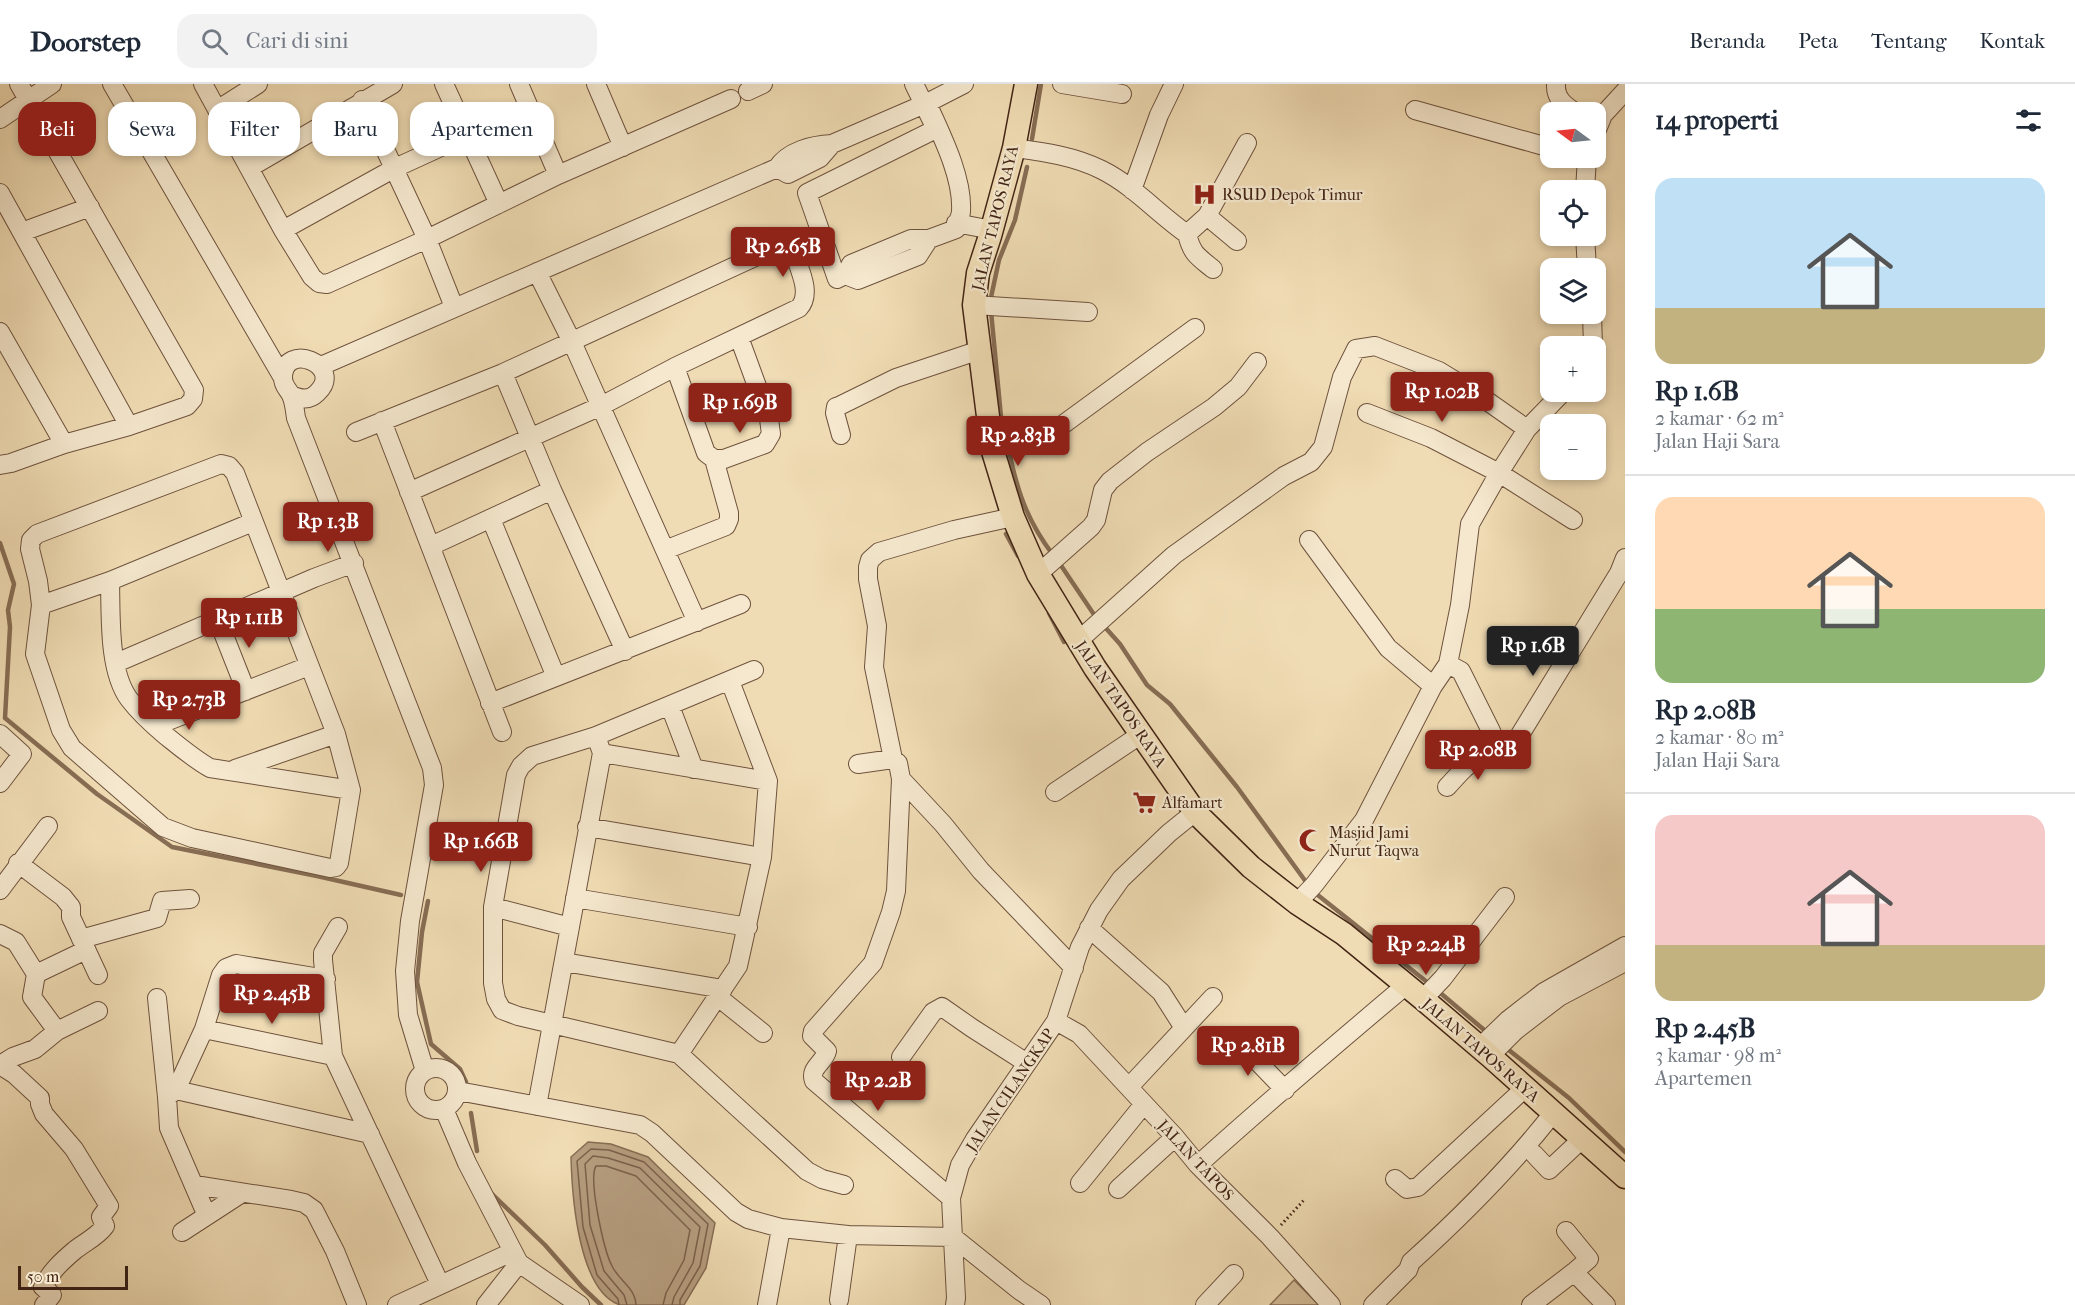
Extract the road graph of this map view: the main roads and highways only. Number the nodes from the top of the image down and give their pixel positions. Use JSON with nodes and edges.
{"nodes":[{"id":1,"x":1026,"y":84,"type":"edge"},
{"id":2,"x":1625,"y":1177,"type":"edge"}],
"edges":[{"from":1,"to":2,"type":"main road","name":"JALAN TAPOS RAYA"}]}
